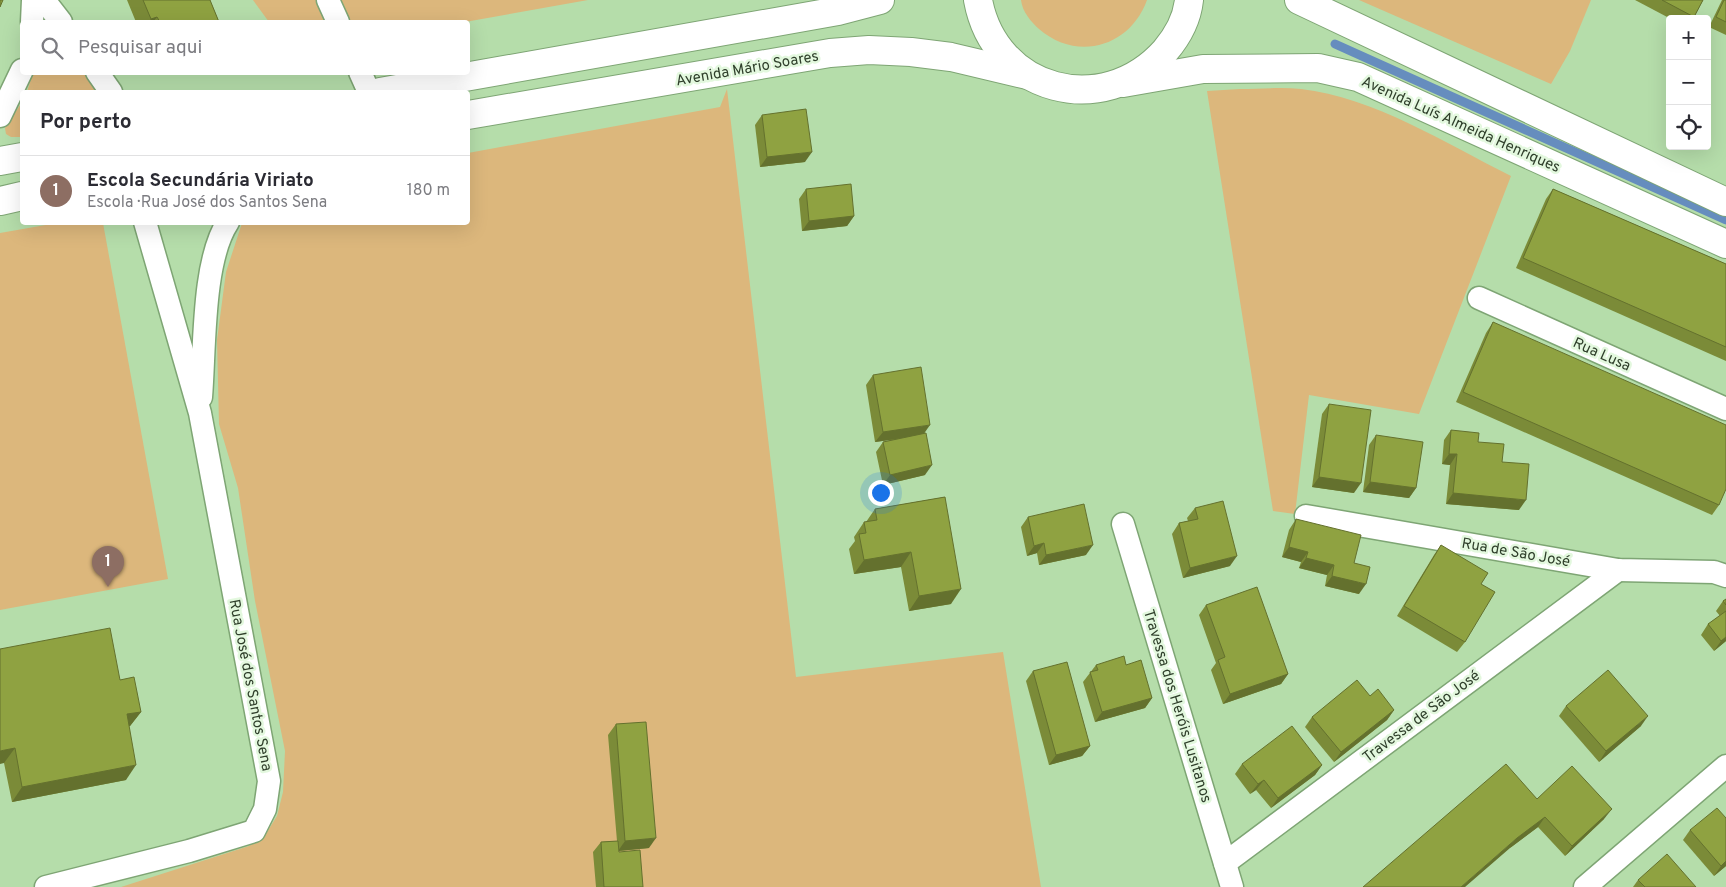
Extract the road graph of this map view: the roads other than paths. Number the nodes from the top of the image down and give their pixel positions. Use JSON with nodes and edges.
{"nodes":[{"id":1,"x":33,"y":0,"type":"edge"},
{"id":2,"x":44,"y":0,"type":"edge"},
{"id":3,"x":328,"y":0,"type":"edge"},
{"id":4,"x":880,"y":0,"type":"edge"},
{"id":5,"x":978,"y":0,"type":"edge"},
{"id":6,"x":1189,"y":0,"type":"edge"},
{"id":7,"x":1299,"y":0,"type":"edge"},
{"id":8,"x":32,"y":20,"type":"edge"},
{"id":9,"x":59,"y":20,"type":"edge"},
{"id":10,"x":337,"y":20,"type":"edge"},
{"id":11,"x":20,"y":74,"type":"edge"},
{"id":12,"x":1027,"y":74,"type":"junction"},
{"id":13,"x":99,"y":75,"type":"edge"},
{"id":14,"x":361,"y":75,"type":"edge"},
{"id":15,"x":1123,"y":83,"type":"junction"},
{"id":16,"x":110,"y":90,"type":"edge"},
{"id":17,"x":368,"y":90,"type":"edge"},
{"id":18,"x":391,"y":90,"type":"edge"},
{"id":19,"x":470,"y":115,"type":"edge"},
{"id":20,"x":0,"y":116,"type":"edge"},
{"id":21,"x":20,"y":157,"type":"edge"},
{"id":22,"x":0,"y":161,"type":"edge"},
{"id":23,"x":20,"y":196,"type":"edge"},
{"id":24,"x":0,"y":201,"type":"edge"},
{"id":25,"x":1726,"y":202,"type":"edge"},
{"id":26,"x":146,"y":225,"type":"edge"},
{"id":27,"x":227,"y":225,"type":"edge"},
{"id":28,"x":1726,"y":244,"type":"edge"},
{"id":29,"x":1479,"y":298,"type":"dead end"},
{"id":30,"x":1726,"y":409,"type":"edge"},
{"id":31,"x":200,"y":413,"type":"junction"},
{"id":32,"x":1306,"y":516,"type":"dead end"},
{"id":33,"x":1123,"y":524,"type":"dead end"},
{"id":34,"x":1722,"y":568,"type":"edge"},
{"id":35,"x":1618,"y":570,"type":"junction"},
{"id":36,"x":1726,"y":766,"type":"edge"},
{"id":37,"x":1225,"y":863,"type":"junction"},
{"id":38,"x":46,"y":887,"type":"edge"},
{"id":39,"x":1232,"y":887,"type":"edge"},
{"id":40,"x":1585,"y":887,"type":"edge"}],
"edges":[{"from":1,"to":8,"type":"street"},
{"from":2,"to":9,"type":"street"},
{"from":3,"to":10,"type":"street"},
{"from":4,"to":18,"type":"main road"},
{"from":5,"to":12,"type":"main road"},
{"from":6,"to":15,"type":"main road"},
{"from":7,"to":25,"type":"main road"},
{"from":11,"to":20,"type":"street"},
{"from":12,"to":15,"type":"main road"},
{"from":12,"to":19,"type":"main road","name":"Avenida Mário Soares"},
{"from":13,"to":16,"type":"street"},
{"from":14,"to":17,"type":"street"},
{"from":15,"to":28,"type":"main road","name":"Avenida Luís Almeida Henriques"},
{"from":21,"to":22,"type":"main road"},
{"from":23,"to":24,"type":"main road"},
{"from":26,"to":31,"type":"street","name":"Rua José dos Santos Sena"},
{"from":27,"to":31,"type":"street","name":"Rua José dos Santos Sena"},
{"from":29,"to":30,"type":"street","name":"Rua Lusa"},
{"from":31,"to":38,"type":"street","name":"Rua José dos Santos Sena"},
{"from":32,"to":35,"type":"street","name":"Rua de São José"},
{"from":33,"to":37,"type":"street","name":"Travessa dos Heróis Lusitanos"},
{"from":34,"to":35,"type":"street","name":"Rua de São José"},
{"from":35,"to":37,"type":"street","name":"Travessa de São José"},
{"from":36,"to":40,"type":"street"},
{"from":37,"to":39,"type":"street","name":"Travessa dos Heróis Lusitanos"}]}
